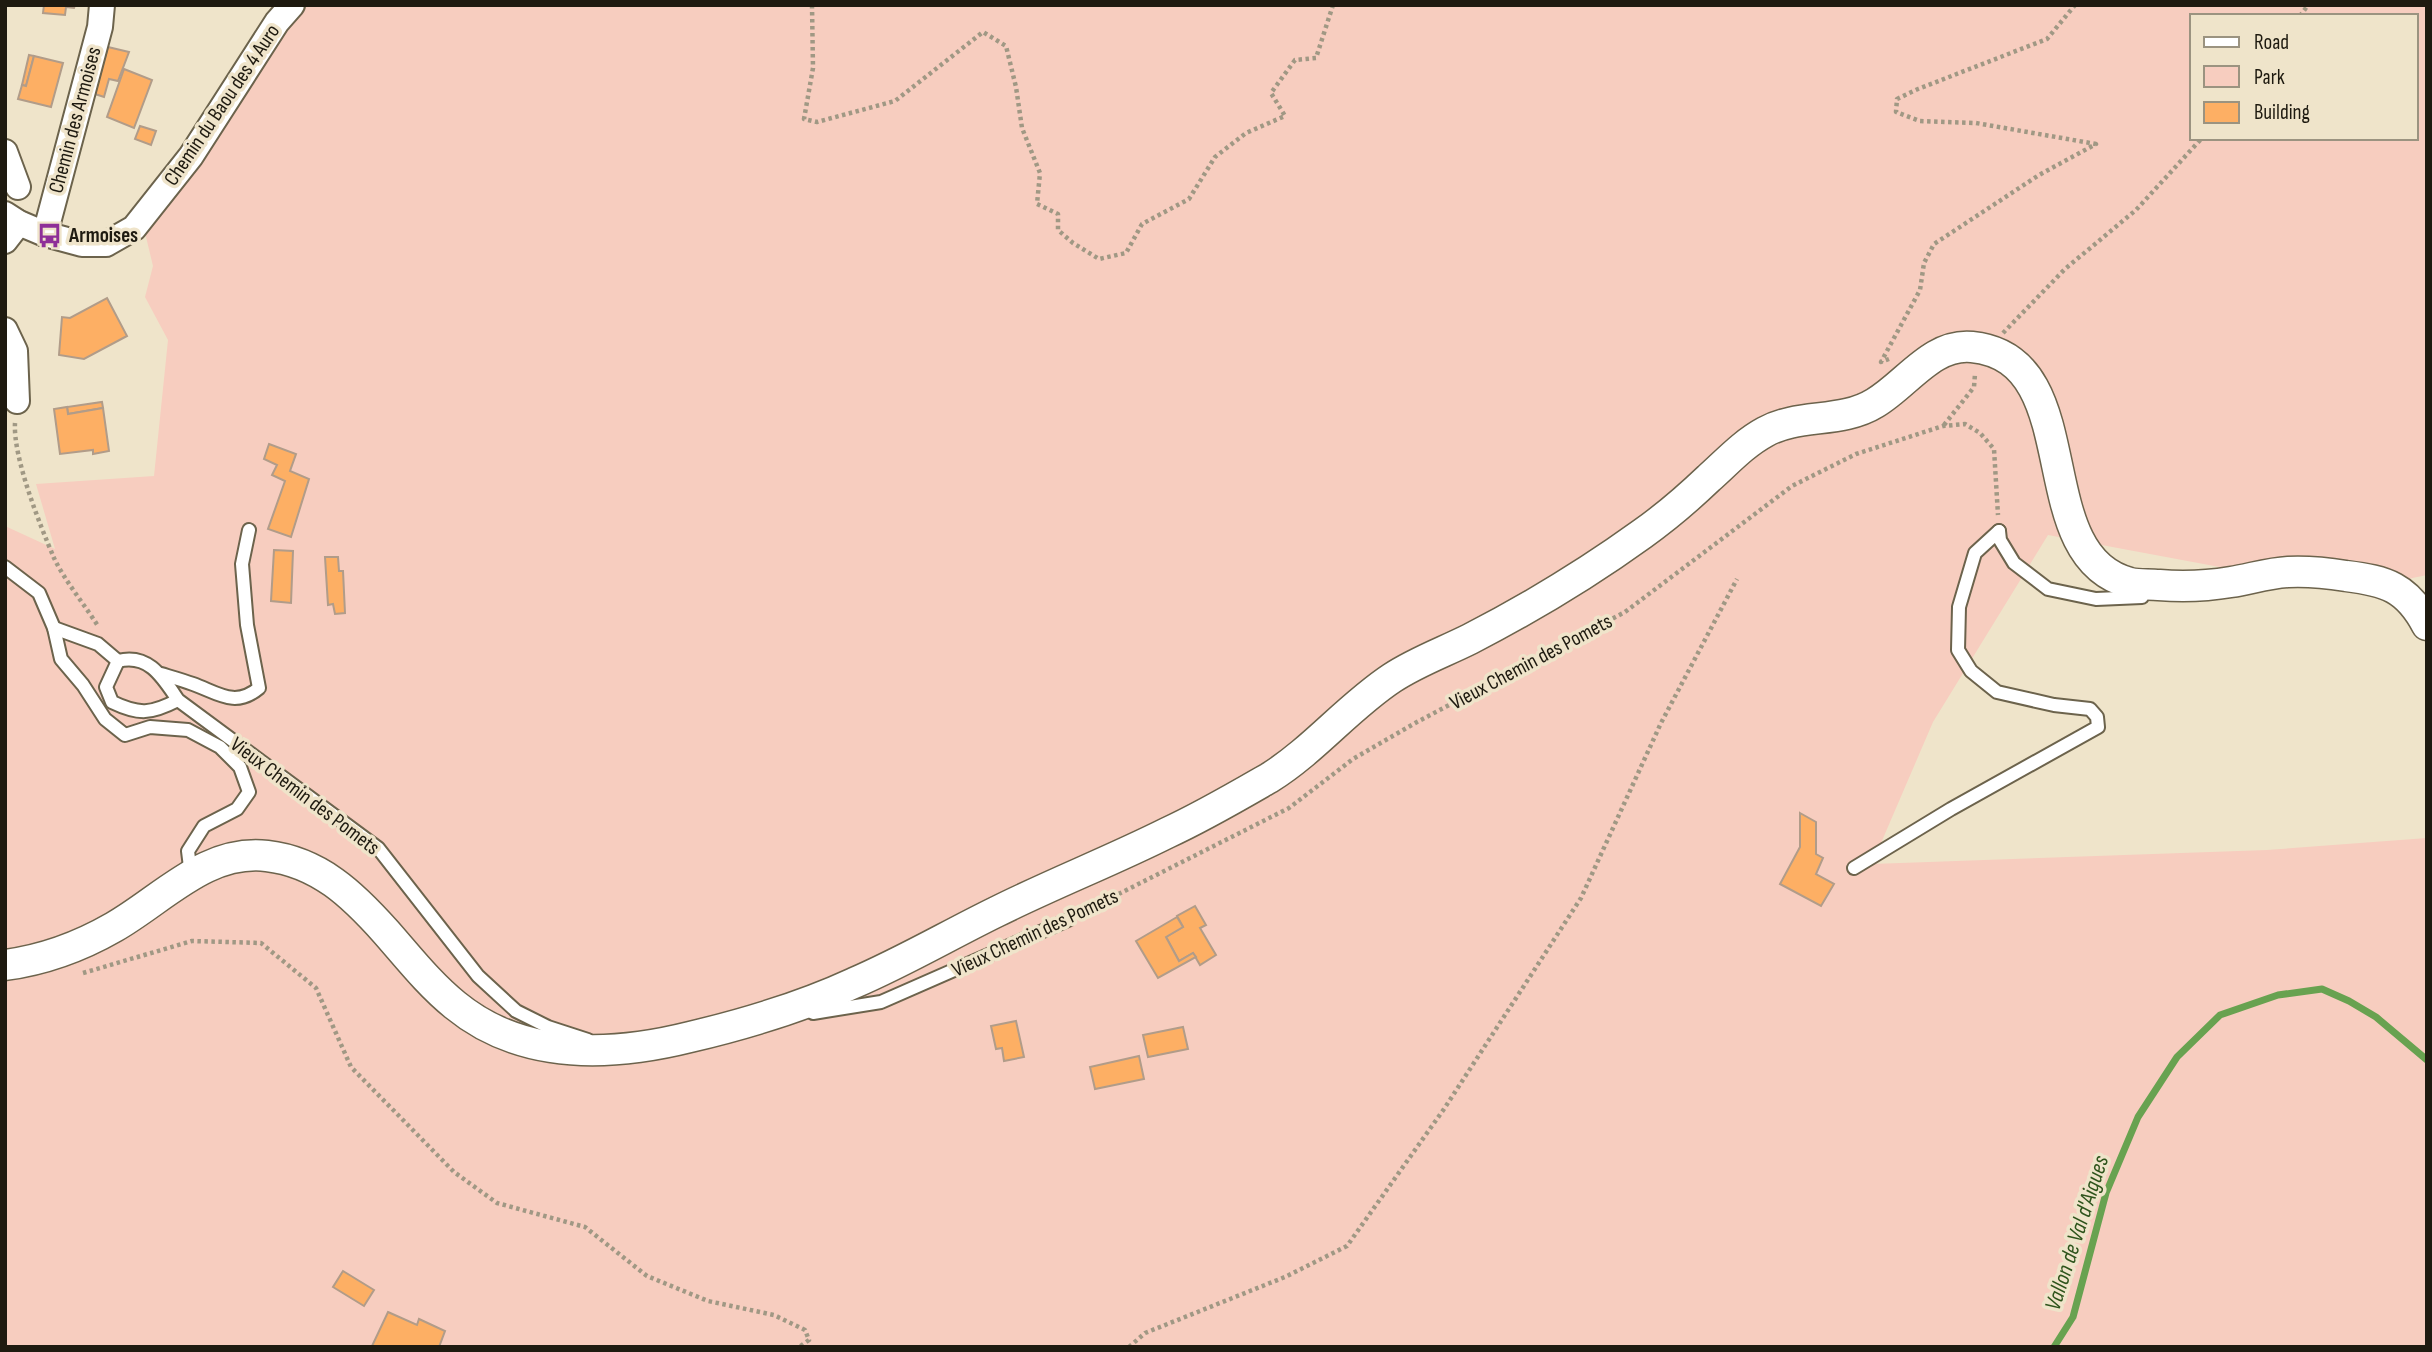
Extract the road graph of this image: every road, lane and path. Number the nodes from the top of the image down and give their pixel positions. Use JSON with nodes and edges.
{"nodes":[{"id":1,"x":102,"y":5,"type":"edge"},
{"id":2,"x":292,"y":5,"type":"edge"},
{"id":3,"x":812,"y":5,"type":"edge"},
{"id":4,"x":1333,"y":5,"type":"edge"},
{"id":5,"x":2075,"y":5,"type":"edge"},
{"id":6,"x":2200,"y":140,"type":"edge"},
{"id":7,"x":5,"y":152,"type":"edge"},
{"id":8,"x":18,"y":187,"type":"dead end"},
{"id":9,"x":10,"y":226,"type":"edge"},
{"id":10,"x":45,"y":234,"type":"junction"},
{"id":11,"x":5,"y":330,"type":"edge"},
{"id":12,"x":1984,"y":350,"type":"junction"},
{"id":13,"x":1892,"y":359,"type":"dead end"},
{"id":14,"x":17,"y":401,"type":"joint"},
{"id":15,"x":1943,"y":425,"type":"junction"},
{"id":16,"x":249,"y":530,"type":"dead end"},
{"id":17,"x":1999,"y":531,"type":"junction"},
{"id":18,"x":5,"y":567,"type":"edge"},
{"id":19,"x":1737,"y":579,"type":"dead end"},
{"id":20,"x":2224,"y":583,"type":"junction"},
{"id":21,"x":2427,"y":625,"type":"edge"},
{"id":22,"x":54,"y":628,"type":"junction"},
{"id":23,"x":124,"y":660,"type":"junction"},
{"id":24,"x":161,"y":674,"type":"junction"},
{"id":25,"x":178,"y":700,"type":"junction"},
{"id":26,"x":1854,"y":869,"type":"dead end"},
{"id":27,"x":191,"y":874,"type":"junction"},
{"id":28,"x":1068,"y":920,"type":"joint"},
{"id":29,"x":5,"y":965,"type":"edge"},
{"id":30,"x":80,"y":974,"type":"dead end"},
{"id":31,"x":740,"y":1024,"type":"junction"},
{"id":32,"x":616,"y":1049,"type":"junction"},
{"id":33,"x":799,"y":1347,"type":"edge"},
{"id":34,"x":1129,"y":1347,"type":"edge"}],
"edges":[{"from":1,"to":10,"type":"street","name":"Chemin des Armoises"},
{"from":2,"to":10,"type":"street","name":"Chemin du Baou des 4 Auro"},
{"from":3,"to":4,"type":"path"},
{"from":5,"to":13,"type":"path"},
{"from":6,"to":12,"type":"path"},
{"from":7,"to":8,"type":"street"},
{"from":9,"to":10,"type":"street","name":"Chemin du Baou des 4 Auro"},
{"from":11,"to":14,"type":"street"},
{"from":12,"to":15,"type":"path"},
{"from":12,"to":20,"type":"street"},
{"from":12,"to":31,"type":"street"},
{"from":14,"to":23,"type":"path"},
{"from":15,"to":17,"type":"path","name":"Vieux Chemin des Pomets"},
{"from":15,"to":28,"type":"path","name":"Vieux Chemin des Pomets"},
{"from":16,"to":24,"type":"lane"},
{"from":17,"to":20,"type":"lane"},
{"from":17,"to":26,"type":"lane"},
{"from":18,"to":22,"type":"lane"},
{"from":19,"to":34,"type":"path"},
{"from":20,"to":21,"type":"street"},
{"from":22,"to":23,"type":"lane","name":"Vieux Chemin des Pomets"},
{"from":22,"to":27,"type":"lane"},
{"from":23,"to":24,"type":"lane","name":"Vieux Chemin des Pomets"},
{"from":23,"to":25,"type":"lane"},
{"from":24,"to":25,"type":"lane","name":"Vieux Chemin des Pomets"},
{"from":25,"to":32,"type":"lane","name":"Vieux Chemin des Pomets"},
{"from":27,"to":29,"type":"street"},
{"from":27,"to":32,"type":"street"},
{"from":28,"to":31,"type":"lane","name":"Vieux Chemin des Pomets"},
{"from":30,"to":33,"type":"path"},
{"from":31,"to":32,"type":"street"}]}
